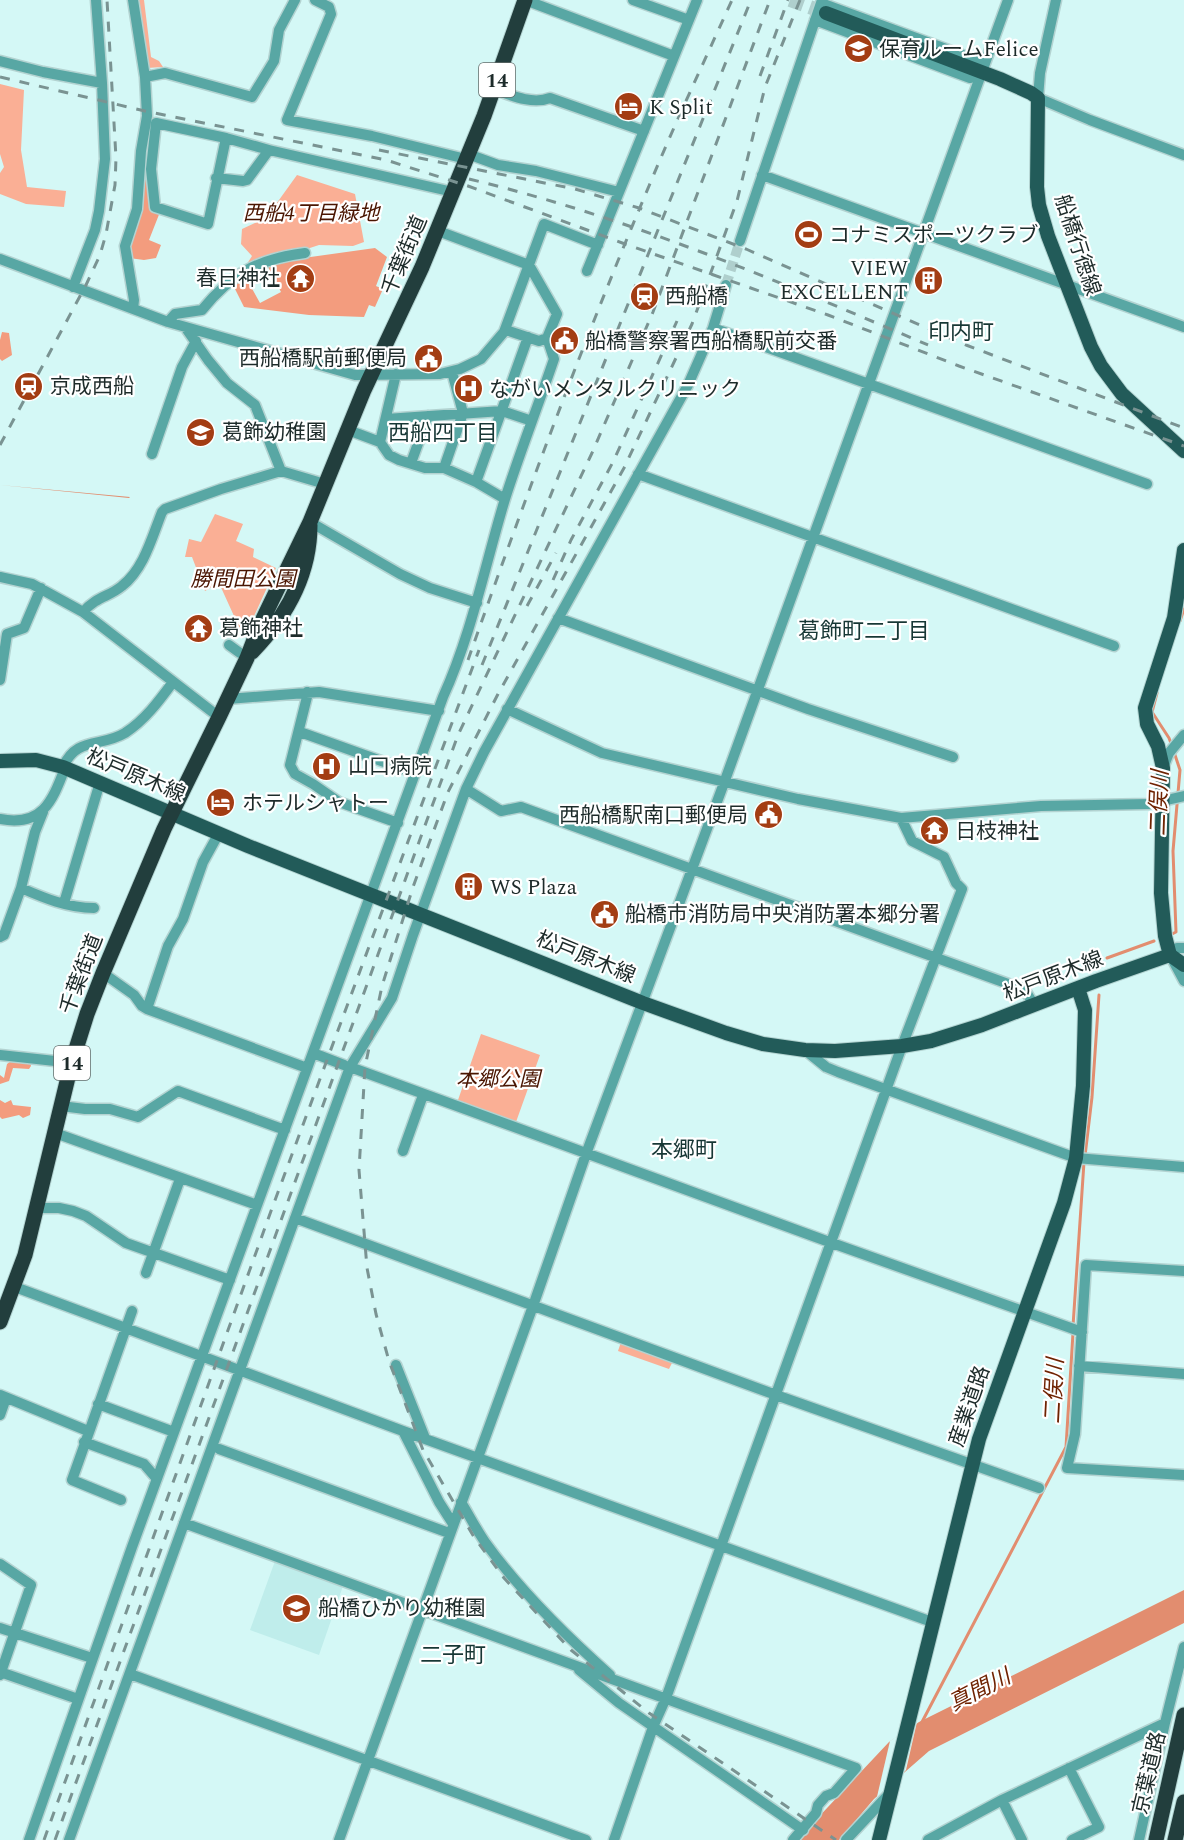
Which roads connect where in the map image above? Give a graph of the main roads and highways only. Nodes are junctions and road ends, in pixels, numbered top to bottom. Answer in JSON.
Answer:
{"nodes":[{"id":1,"x":525,"y":0,"type":"edge"},
{"id":2,"x":821,"y":9,"type":"tunnel mouth"},
{"id":3,"x":1184,"y":451,"type":"edge"},
{"id":4,"x":1184,"y":550,"type":"edge"},
{"id":5,"x":0,"y":761,"type":"edge"},
{"id":6,"x":1175,"y":798,"type":"edge"},
{"id":7,"x":171,"y":813,"type":"junction"},
{"id":8,"x":1170,"y":955,"type":"junction"},
{"id":9,"x":1184,"y":965,"type":"edge"},
{"id":10,"x":1078,"y":988,"type":"junction"},
{"id":11,"x":0,"y":1322,"type":"edge"},
{"id":12,"x":1184,"y":1715,"type":"edge"},
{"id":13,"x":1184,"y":1802,"type":"edge"},
{"id":14,"x":879,"y":1840,"type":"edge"},
{"id":15,"x":1156,"y":1840,"type":"edge"},
{"id":16,"x":1175,"y":1840,"type":"edge"}],
"edges":[{"from":1,"to":7,"type":"highway","name":"千葉街道","number":"14"},
{"from":2,"to":3,"type":"main road","name":"船橋行徳線"},
{"from":4,"to":6,"type":"main road"},
{"from":5,"to":7,"type":"main road","name":"松戸原木線"},
{"from":6,"to":8,"type":"main road"},
{"from":7,"to":10,"type":"main road","name":"松戸原木線"},
{"from":7,"to":11,"type":"highway","name":"千葉街道","number":"14"},
{"from":8,"to":9,"type":"main road"},
{"from":8,"to":10,"type":"main road","name":"松戸原木線"},
{"from":10,"to":14,"type":"main road","name":"産業道路"},
{"from":12,"to":15,"type":"highway","name":"京葉道路"},
{"from":13,"to":16,"type":"highway","name":"京葉道路"}]}
